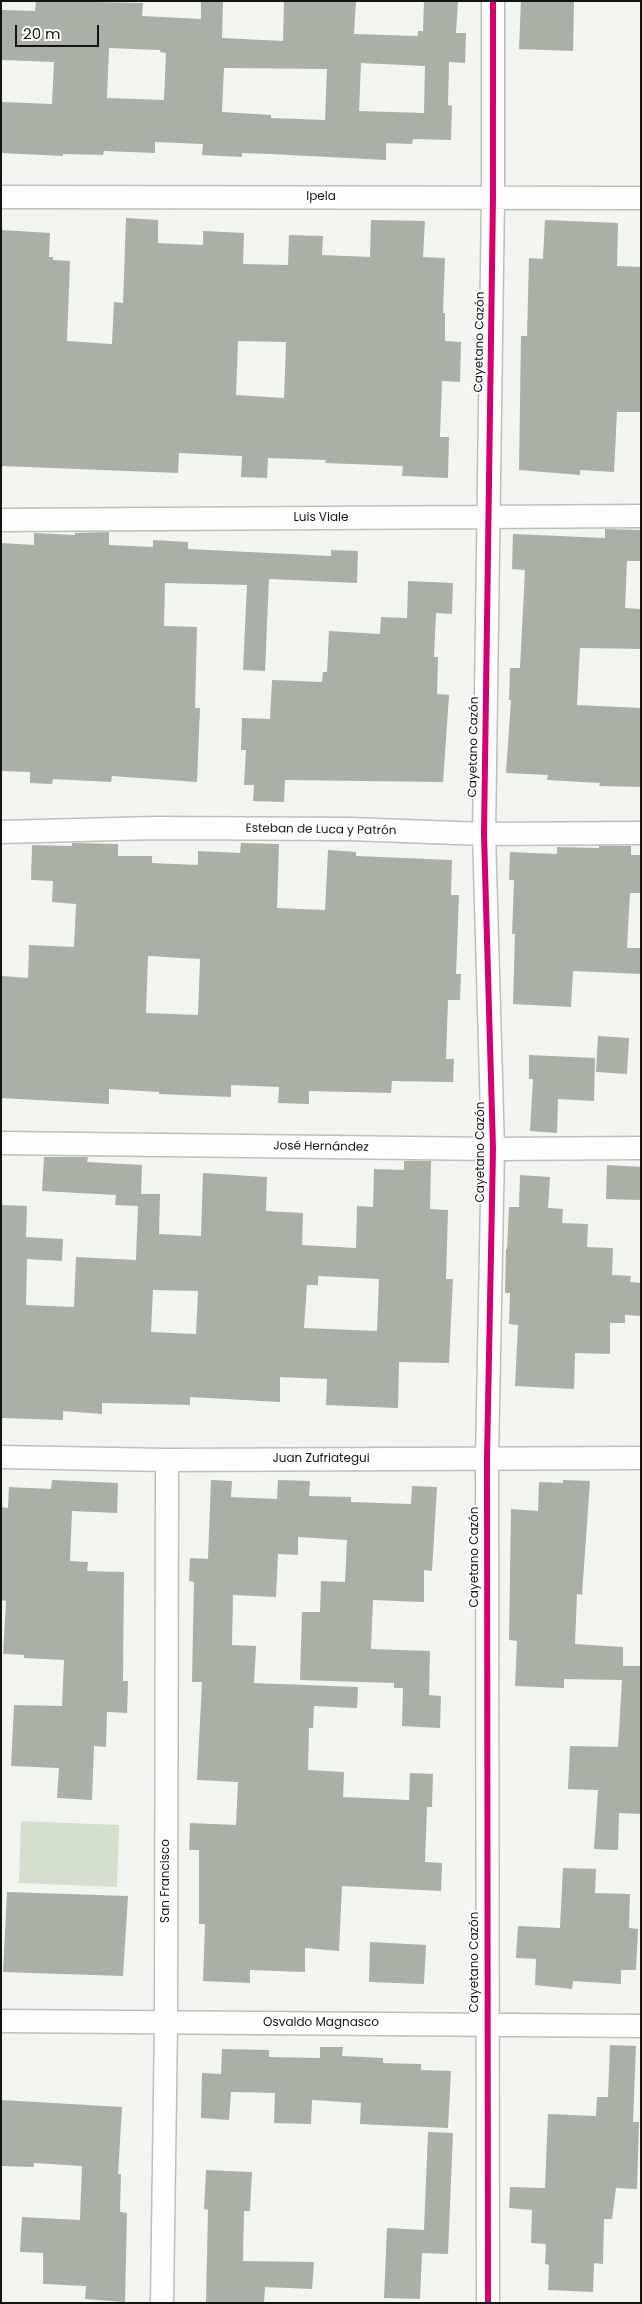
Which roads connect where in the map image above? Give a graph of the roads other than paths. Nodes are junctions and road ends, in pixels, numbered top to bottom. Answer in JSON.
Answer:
{"nodes":[{"id":1,"x":493,"y":1,"type":"edge"},
{"id":2,"x":1,"y":197,"type":"edge"},
{"id":3,"x":493,"y":197,"type":"junction"},
{"id":4,"x":641,"y":198,"type":"edge"},
{"id":5,"x":641,"y":516,"type":"edge"},
{"id":6,"x":489,"y":518,"type":"junction"},
{"id":7,"x":1,"y":520,"type":"edge"},
{"id":8,"x":1,"y":832,"type":"edge"},
{"id":9,"x":641,"y":833,"type":"edge"},
{"id":10,"x":484,"y":834,"type":"junction"},
{"id":11,"x":1,"y":1143,"type":"edge"},
{"id":12,"x":641,"y":1148,"type":"edge"},
{"id":13,"x":493,"y":1149,"type":"junction"},
{"id":14,"x":1,"y":1457,"type":"edge"},
{"id":15,"x":487,"y":1458,"type":"junction"},
{"id":16,"x":641,"y":1458,"type":"edge"},
{"id":17,"x":167,"y":1460,"type":"junction"},
{"id":18,"x":1,"y":2022,"type":"edge"},
{"id":19,"x":166,"y":2022,"type":"junction"},
{"id":20,"x":486,"y":2024,"type":"junction"},
{"id":21,"x":641,"y":2026,"type":"edge"},
{"id":22,"x":162,"y":2303,"type":"edge"},
{"id":23,"x":488,"y":2303,"type":"edge"}],
"edges":[{"from":1,"to":3,"type":"street","name":"Cayetano Cazón"},
{"from":2,"to":3,"type":"street","name":"Ipela"},
{"from":3,"to":4,"type":"street","name":"Ipela"},
{"from":3,"to":6,"type":"street","name":"Cayetano Cazón"},
{"from":5,"to":6,"type":"street","name":"Luis Viale"},
{"from":6,"to":7,"type":"street","name":"Luis Viale"},
{"from":6,"to":10,"type":"street","name":"Cayetano Cazón"},
{"from":8,"to":10,"type":"street","name":"Esteban de Luca y Patrón"},
{"from":9,"to":10,"type":"street","name":"Esteban de Luca y Patrón"},
{"from":10,"to":13,"type":"street","name":"Cayetano Cazón"},
{"from":11,"to":13,"type":"street","name":"José Hernández"},
{"from":12,"to":13,"type":"street","name":"José Hernández"},
{"from":13,"to":15,"type":"street","name":"Cayetano Cazón"},
{"from":14,"to":17,"type":"street","name":"Juan Zufriategui"},
{"from":15,"to":16,"type":"street","name":"Juan Zufriategui"},
{"from":15,"to":17,"type":"street","name":"Juan Zufriategui"},
{"from":15,"to":20,"type":"street","name":"Cayetano Cazón"},
{"from":17,"to":19,"type":"street","name":"San Francisco"},
{"from":18,"to":19,"type":"street","name":"Osvaldo Magnasco"},
{"from":19,"to":20,"type":"street","name":"Osvaldo Magnasco"},
{"from":19,"to":22,"type":"street","name":"San Francisco"},
{"from":20,"to":21,"type":"street","name":"Osvaldo Magnasco"},
{"from":20,"to":23,"type":"street","name":"Cayetano Cazón"}]}
